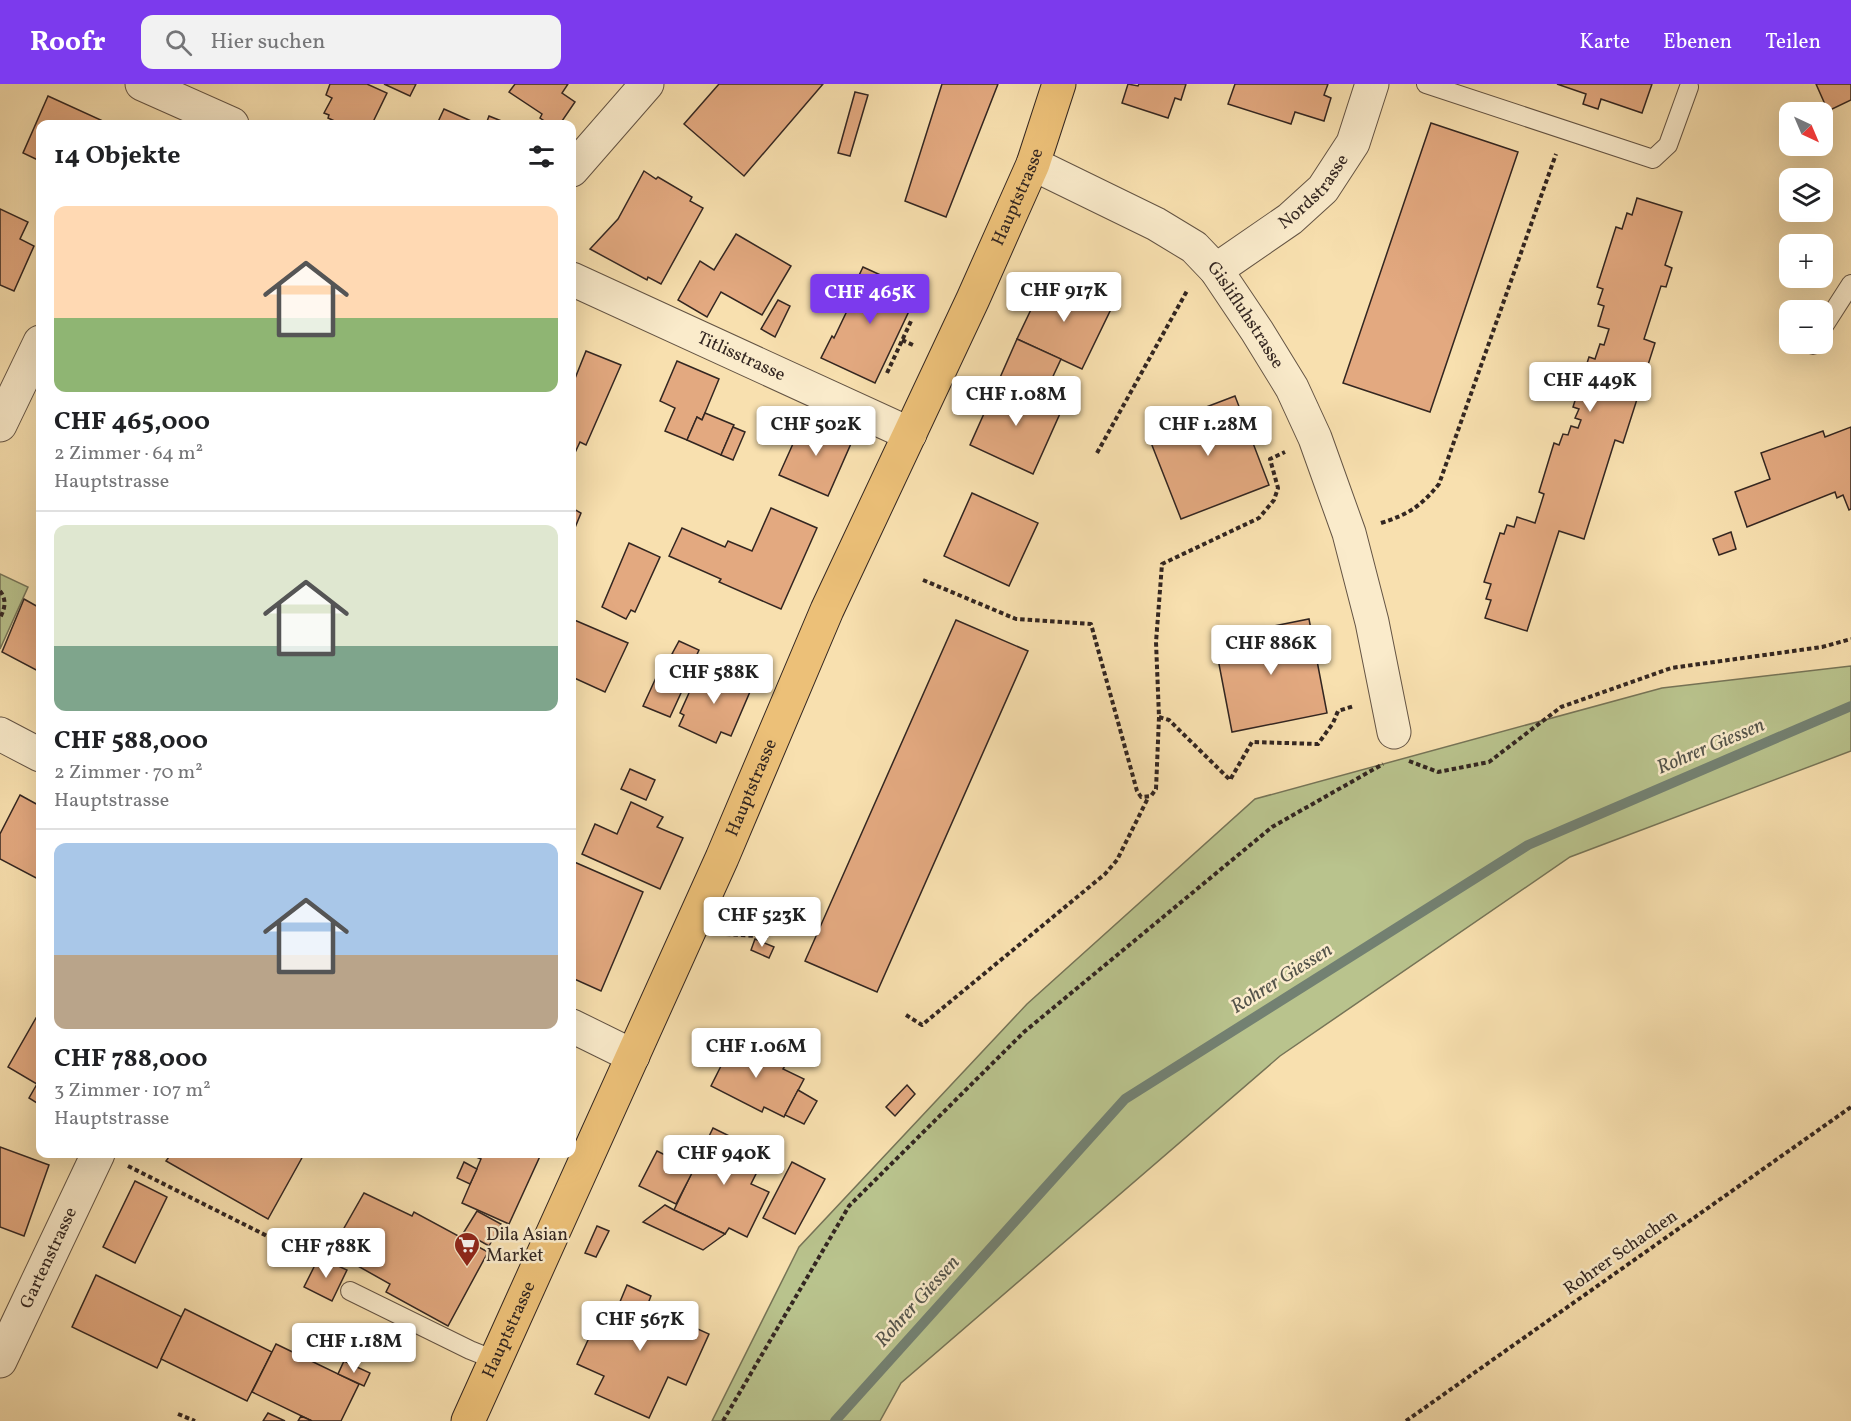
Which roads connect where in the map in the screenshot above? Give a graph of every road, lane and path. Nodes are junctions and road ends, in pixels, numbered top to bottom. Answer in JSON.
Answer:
{"nodes":[{"id":1,"x":142,"y":84,"type":"edge"},
{"id":2,"x":647,"y":84,"type":"edge"},
{"id":3,"x":1059,"y":84,"type":"edge"},
{"id":4,"x":1372,"y":84,"type":"edge"},
{"id":5,"x":1426,"y":84,"type":"edge"},
{"id":6,"x":1689,"y":87,"type":"dead end"},
{"id":7,"x":188,"y":104,"type":"edge"},
{"id":8,"x":223,"y":120,"type":"edge"},
{"id":9,"x":1564,"y":130,"type":"junction"},
{"id":10,"x":1033,"y":164,"type":"junction"},
{"id":11,"x":576,"y":165,"type":"edge"},
{"id":12,"x":1216,"y":270,"type":"junction"},
{"id":13,"x":576,"y":281,"type":"edge"},
{"id":14,"x":1851,"y":284,"type":"edge"},
{"id":15,"x":1833,"y":312,"type":"edge"},
{"id":16,"x":912,"y":319,"type":"dead end"},
{"id":17,"x":36,"y":350,"type":"edge"},
{"id":18,"x":887,"y":373,"type":"dead end"},
{"id":19,"x":0,"y":425,"type":"edge"},
{"id":20,"x":910,"y":434,"type":"junction"},
{"id":21,"x":1097,"y":453,"type":"dead end"},
{"id":22,"x":1274,"y":476,"type":"dead end"},
{"id":23,"x":1349,"y":533,"type":"junction"},
{"id":24,"x":923,"y":580,"type":"dead end"},
{"id":25,"x":0,"y":591,"type":"edge"},
{"id":26,"x":0,"y":618,"type":"edge"},
{"id":27,"x":1851,"y":639,"type":"edge"},
{"id":28,"x":1387,"y":697,"type":"junction"},
{"id":29,"x":1159,"y":717,"type":"junction"},
{"id":30,"x":0,"y":734,"type":"edge"},
{"id":31,"x":1400,"y":746,"type":"joint"},
{"id":32,"x":36,"y":753,"type":"edge"},
{"id":33,"x":1386,"y":762,"type":"dead end"},
{"id":34,"x":1148,"y":797,"type":"junction"},
{"id":35,"x":732,"y":935,"type":"dead end"},
{"id":36,"x":769,"y":937,"type":"dead end"},
{"id":37,"x":906,"y":1015,"type":"dead end"},
{"id":38,"x":576,"y":1028,"type":"edge"},
{"id":39,"x":633,"y":1056,"type":"junction"},
{"id":40,"x":1851,"y":1107,"type":"edge"},
{"id":41,"x":111,"y":1159,"type":"edge"},
{"id":42,"x":350,"y":1292,"type":"joint"},
{"id":43,"x":495,"y":1360,"type":"junction"},
{"id":44,"x":0,"y":1361,"type":"edge"},
{"id":45,"x":178,"y":1414,"type":"dead end"},
{"id":46,"x":195,"y":1421,"type":"edge"},
{"id":47,"x":468,"y":1421,"type":"edge"},
{"id":48,"x":723,"y":1421,"type":"edge"},
{"id":49,"x":1406,"y":1421,"type":"edge"}],
"edges":[{"from":1,"to":7,"type":"street"},
{"from":2,"to":11,"type":"street"},
{"from":3,"to":10,"type":"main road","name":"Hauptstrasse"},
{"from":4,"to":12,"type":"street","name":"Nordstrasse"},
{"from":5,"to":9,"type":"lane"},
{"from":6,"to":9,"type":"lane"},
{"from":7,"to":8,"type":"street"},
{"from":9,"to":23,"type":"path"},
{"from":10,"to":12,"type":"street","name":"Gislifluhstrasse"},
{"from":10,"to":20,"type":"main road","name":"Hauptstrasse"},
{"from":12,"to":21,"type":"path"},
{"from":12,"to":23,"type":"street","name":"Gislifluhstrasse"},
{"from":13,"to":20,"type":"street","name":"Titlisstrasse"},
{"from":14,"to":15,"type":"lane"},
{"from":16,"to":18,"type":"path"},
{"from":17,"to":19,"type":"street"},
{"from":20,"to":39,"type":"main road","name":"Hauptstrasse"},
{"from":22,"to":29,"type":"path"},
{"from":23,"to":28,"type":"street","name":"Gislifluhstrasse"},
{"from":24,"to":34,"type":"path"},
{"from":25,"to":26,"type":"path"},
{"from":27,"to":31,"type":"path"},
{"from":28,"to":29,"type":"path"},
{"from":28,"to":31,"type":"street","name":"Gislifluhstrasse"},
{"from":29,"to":34,"type":"path"},
{"from":30,"to":32,"type":"street"},
{"from":33,"to":48,"type":"path"},
{"from":34,"to":37,"type":"path"},
{"from":35,"to":36,"type":"path"},
{"from":38,"to":39,"type":"street"},
{"from":39,"to":43,"type":"main road","name":"Hauptstrasse"},
{"from":40,"to":49,"type":"path","name":"Rohrer Schachen"},
{"from":41,"to":42,"type":"path"},
{"from":41,"to":44,"type":"street","name":"Gartenstrasse"},
{"from":42,"to":43,"type":"lane"},
{"from":43,"to":47,"type":"main road","name":"Hauptstrasse"},
{"from":45,"to":46,"type":"path"}]}
